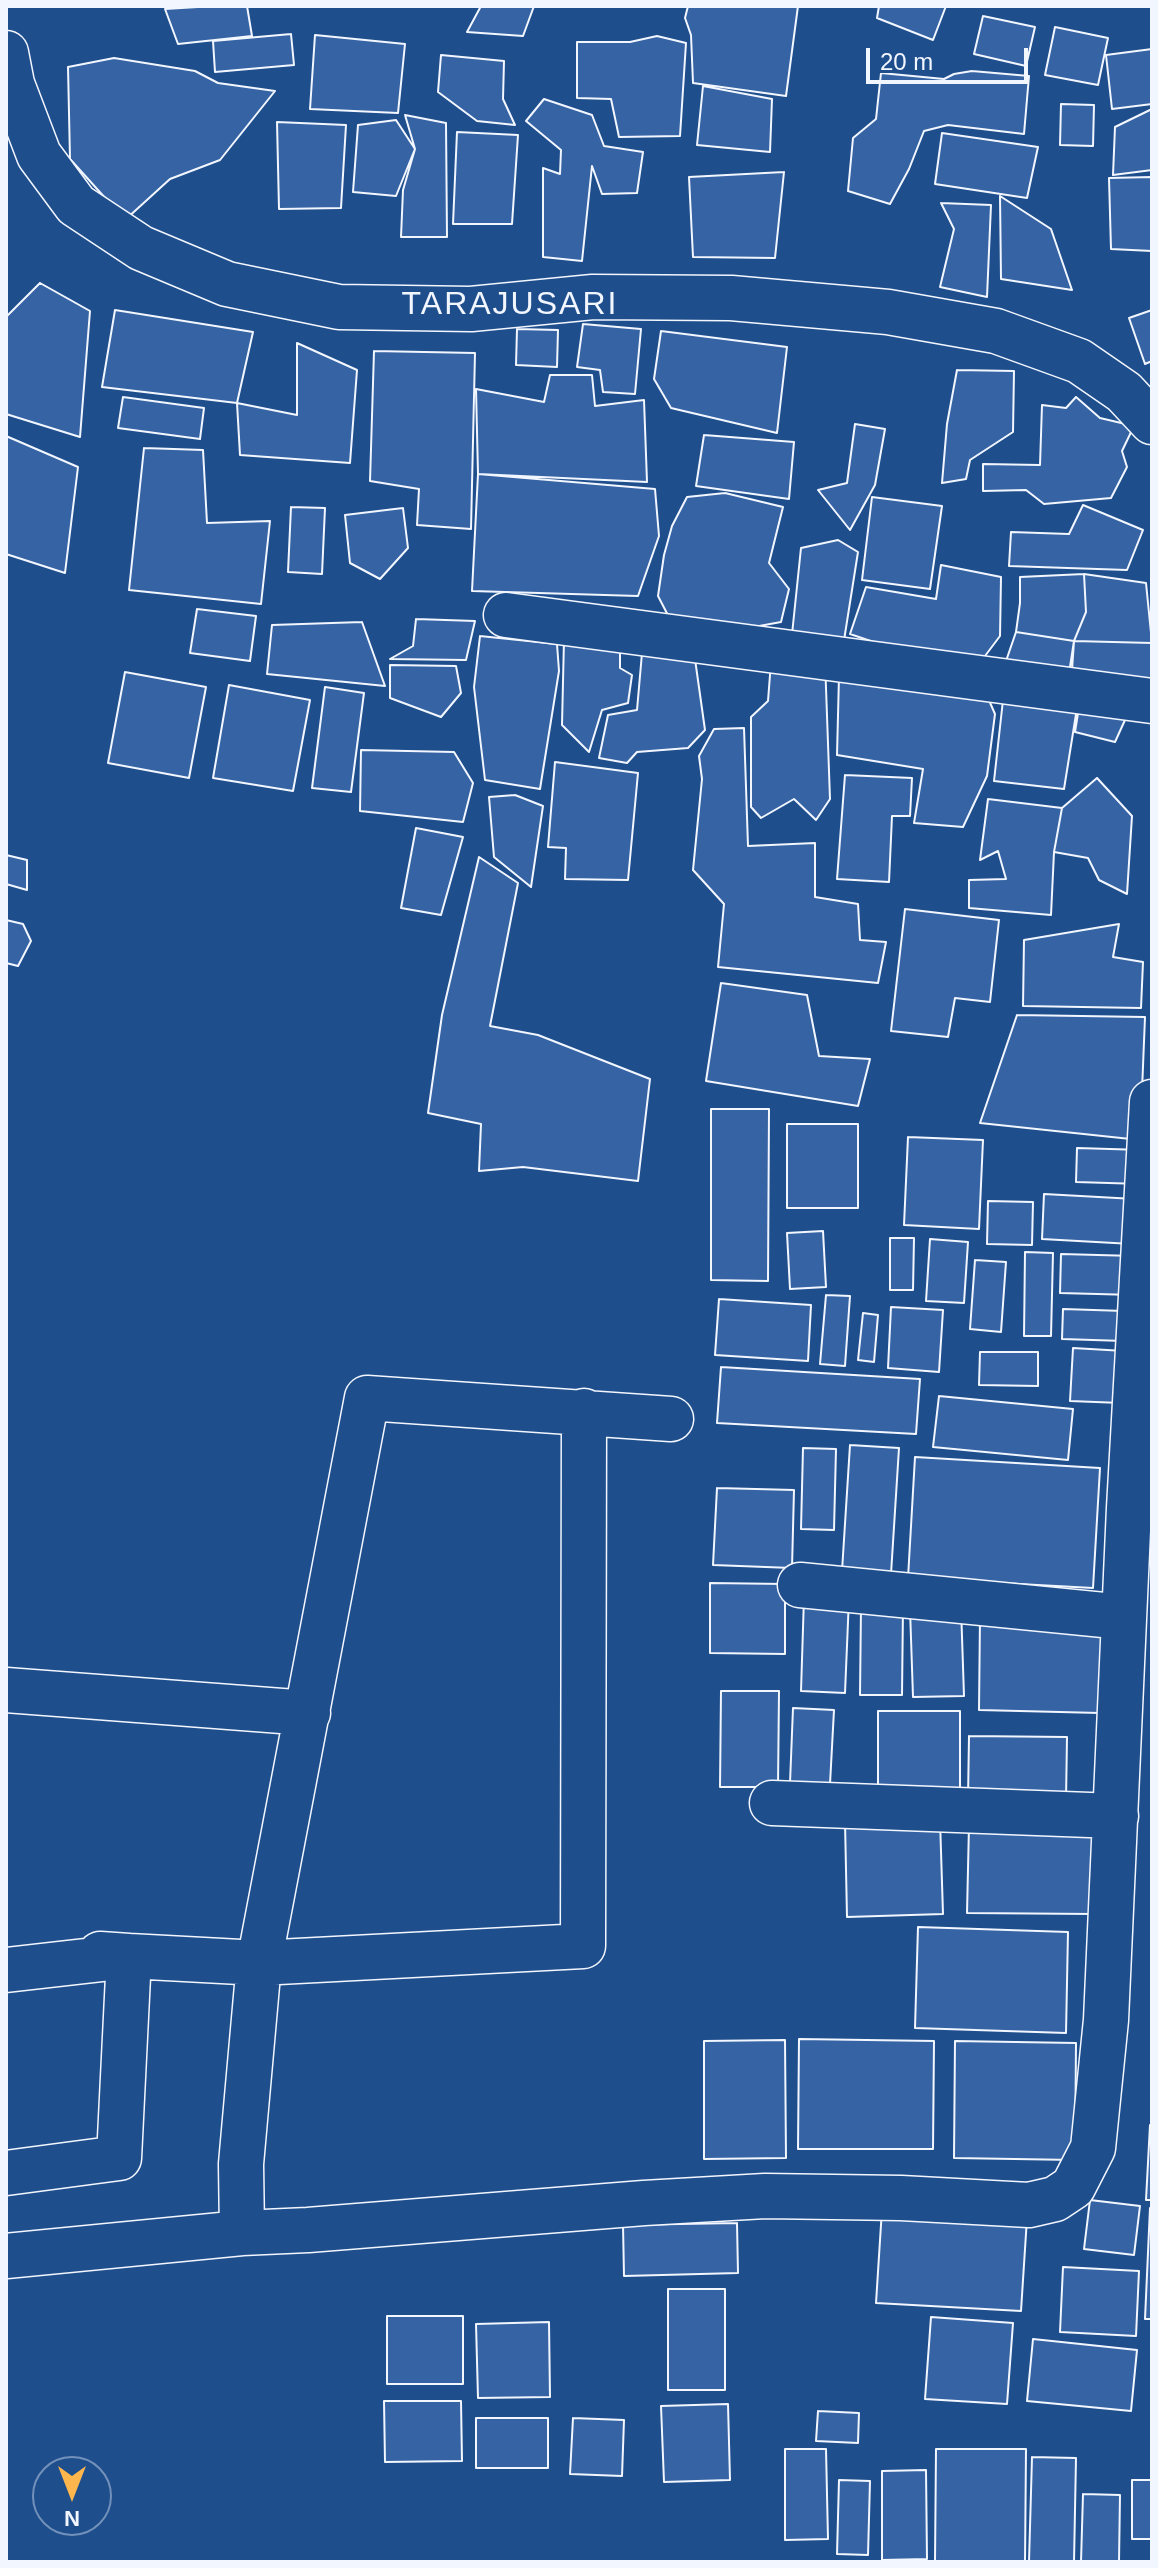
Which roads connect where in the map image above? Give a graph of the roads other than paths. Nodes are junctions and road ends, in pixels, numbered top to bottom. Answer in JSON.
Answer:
{"nodes":[{"id":1,"x":6,"y":53,"type":"edge"},
{"id":2,"x":1152,"y":421,"type":"edge"},
{"id":3,"x":506,"y":615,"type":"dead end"},
{"id":4,"x":1152,"y":701,"type":"edge"},
{"id":5,"x":1152,"y":1102,"type":"edge"},
{"id":6,"x":584,"y":1411,"type":"junction"},
{"id":7,"x":671,"y":1419,"type":"dead end"},
{"id":8,"x":1140,"y":1511,"type":"edge"},
{"id":9,"x":800,"y":1585,"type":"dead end"},
{"id":10,"x":1124,"y":1617,"type":"junction"},
{"id":11,"x":6,"y":1690,"type":"edge"},
{"id":12,"x":308,"y":1713,"type":"junction"},
{"id":13,"x":772,"y":1803,"type":"dead end"},
{"id":14,"x":1116,"y":1816,"type":"junction"},
{"id":15,"x":6,"y":1946,"type":"edge"},
{"id":16,"x":129,"y":1956,"type":"junction"},
{"id":17,"x":259,"y":1963,"type":"junction"},
{"id":18,"x":6,"y":1970,"type":"edge"},
{"id":19,"x":6,"y":2173,"type":"edge"},
{"id":20,"x":242,"y":2233,"type":"junction"},
{"id":21,"x":6,"y":2256,"type":"edge"}],
"edges":[{"from":1,"to":2,"type":"street"},
{"from":3,"to":4,"type":"street"},
{"from":5,"to":8,"type":"street"},
{"from":6,"to":7,"type":"street"},
{"from":6,"to":12,"type":"street"},
{"from":6,"to":17,"type":"street"},
{"from":8,"to":10,"type":"street"},
{"from":9,"to":10,"type":"street"},
{"from":10,"to":14,"type":"street"},
{"from":11,"to":12,"type":"street"},
{"from":12,"to":17,"type":"street"},
{"from":13,"to":14,"type":"street"},
{"from":14,"to":20,"type":"street"},
{"from":15,"to":16,"type":"street"},
{"from":16,"to":17,"type":"street"},
{"from":16,"to":18,"type":"street"},
{"from":16,"to":19,"type":"street"},
{"from":17,"to":20,"type":"street"},
{"from":20,"to":21,"type":"street"}]}
